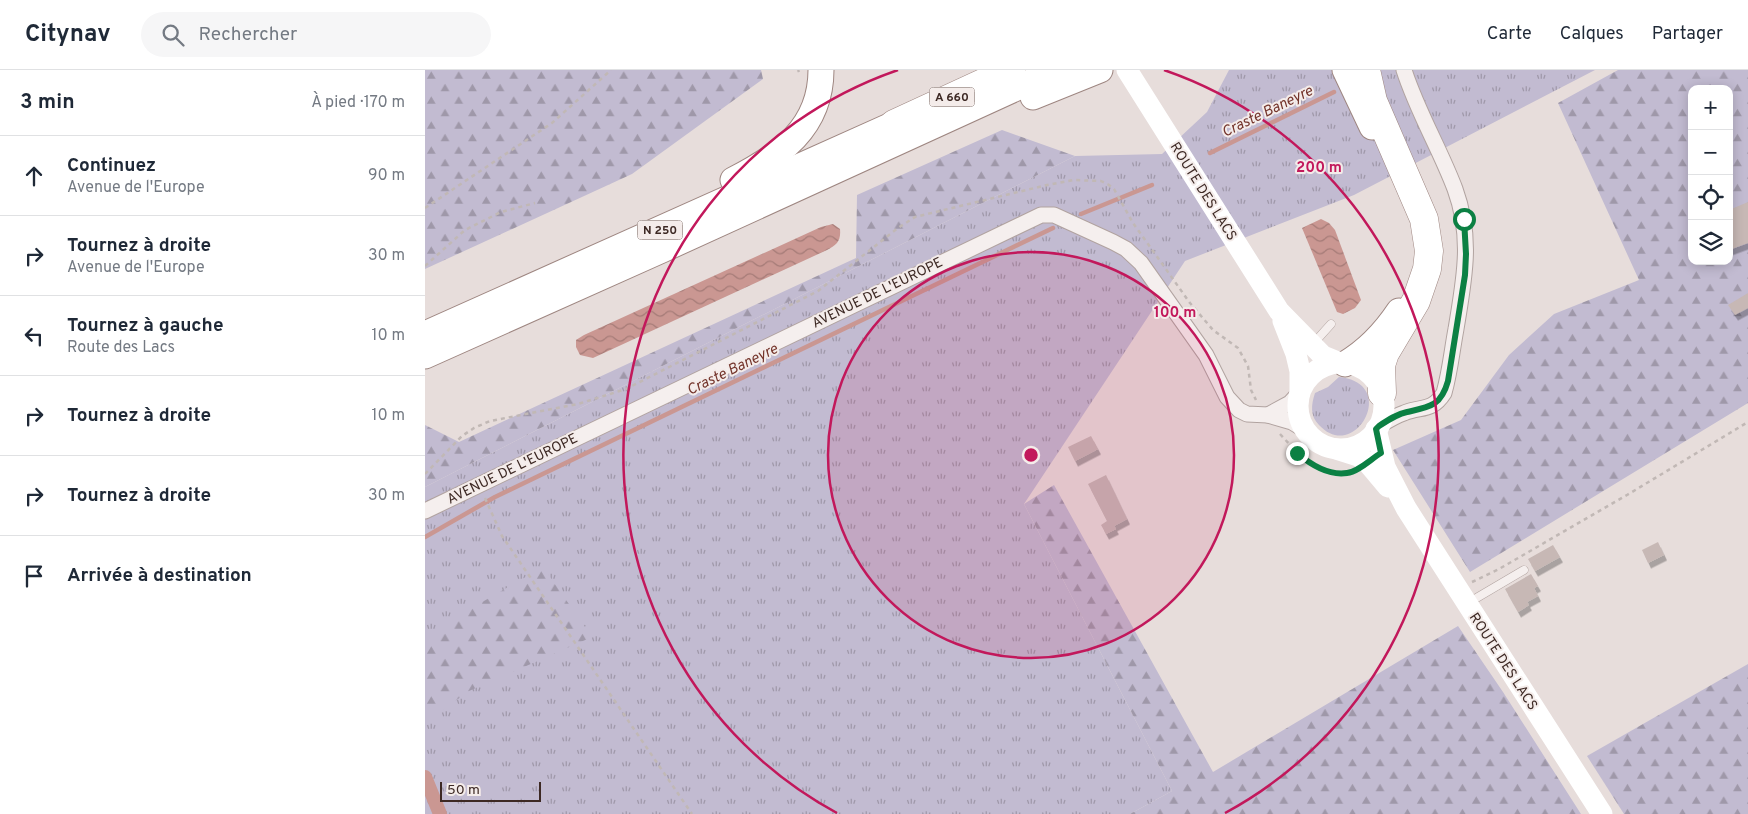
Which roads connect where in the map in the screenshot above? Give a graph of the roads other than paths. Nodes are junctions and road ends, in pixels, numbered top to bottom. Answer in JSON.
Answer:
{"nodes":[{"id":1,"x":1011,"y":70,"type":"edge"},
{"id":2,"x":1055,"y":70,"type":"edge"},
{"id":3,"x":1100,"y":70,"type":"edge"},
{"id":4,"x":1345,"y":70,"type":"edge"},
{"id":5,"x":1366,"y":70,"type":"edge"},
{"id":6,"x":1404,"y":70,"type":"edge"},
{"id":7,"x":806,"y":71,"type":"edge"},
{"id":8,"x":1131,"y":76,"type":"edge"},
{"id":9,"x":893,"y":135,"type":"junction"},
{"id":10,"x":1279,"y":311,"type":"junction"},
{"id":11,"x":459,"y":319,"type":"junction"},
{"id":12,"x":1331,"y":324,"type":"dead end"},
{"id":13,"x":425,"y":334,"type":"edge"},
{"id":14,"x":1312,"y":345,"type":"junction"},
{"id":15,"x":425,"y":356,"type":"edge"},
{"id":16,"x":1343,"y":363,"type":"junction"},
{"id":17,"x":1300,"y":392,"type":"junction"},
{"id":18,"x":1382,"y":394,"type":"junction"},
{"id":19,"x":1406,"y":412,"type":"junction"},
{"id":20,"x":1264,"y":415,"type":"junction"},
{"id":21,"x":1378,"y":427,"type":"junction"},
{"id":22,"x":1305,"y":430,"type":"junction"},
{"id":23,"x":1336,"y":449,"type":"junction"},
{"id":24,"x":1406,"y":508,"type":"junction"},
{"id":25,"x":425,"y":511,"type":"edge"},
{"id":26,"x":1525,"y":570,"type":"dead end"},
{"id":27,"x":1462,"y":596,"type":"junction"},
{"id":28,"x":1601,"y":814,"type":"edge"}],
"edges":[{"from":1,"to":9,"type":"highway","number":"A 660"},
{"from":2,"to":9,"type":"highway","number":"N 250"},
{"from":3,"to":9,"type":"highway"},
{"from":4,"to":16,"type":"highway"},
{"from":5,"to":18,"type":"highway"},
{"from":6,"to":19,"type":"street"},
{"from":7,"to":11,"type":"highway"},
{"from":8,"to":10,"type":"main road","name":"ROUTE DES LACS"},
{"from":9,"to":11,"type":"highway","number":"N 250"},
{"from":9,"to":15,"type":"highway","number":"N 250"},
{"from":10,"to":14,"type":"main road","name":"ROUTE DES LACS"},
{"from":10,"to":17,"type":"main road","name":"ROUTE DES LACS"},
{"from":11,"to":13,"type":"highway","number":"N 250"},
{"from":12,"to":14,"type":"lane"},
{"from":14,"to":16,"type":"main road","name":"ROUTE DES LACS"},
{"from":16,"to":17,"type":"main road"},
{"from":16,"to":18,"type":"main road"},
{"from":17,"to":20,"type":"street"},
{"from":17,"to":22,"type":"main road"},
{"from":18,"to":19,"type":"street"},
{"from":18,"to":21,"type":"main road"},
{"from":19,"to":21,"type":"street"},
{"from":20,"to":22,"type":"street","name":"AVENUE DE L'EUROPE"},
{"from":20,"to":25,"type":"street","name":"AVENUE DE L'EUROPE"},
{"from":21,"to":23,"type":"main road"},
{"from":21,"to":24,"type":"main road","name":"ROUTE DES LACS"},
{"from":22,"to":23,"type":"main road"},
{"from":23,"to":24,"type":"main road","name":"ROUTE DES LACS"},
{"from":24,"to":27,"type":"main road","name":"ROUTE DES LACS"},
{"from":26,"to":27,"type":"lane"},
{"from":27,"to":28,"type":"main road","name":"ROUTE DES LACS"}]}
